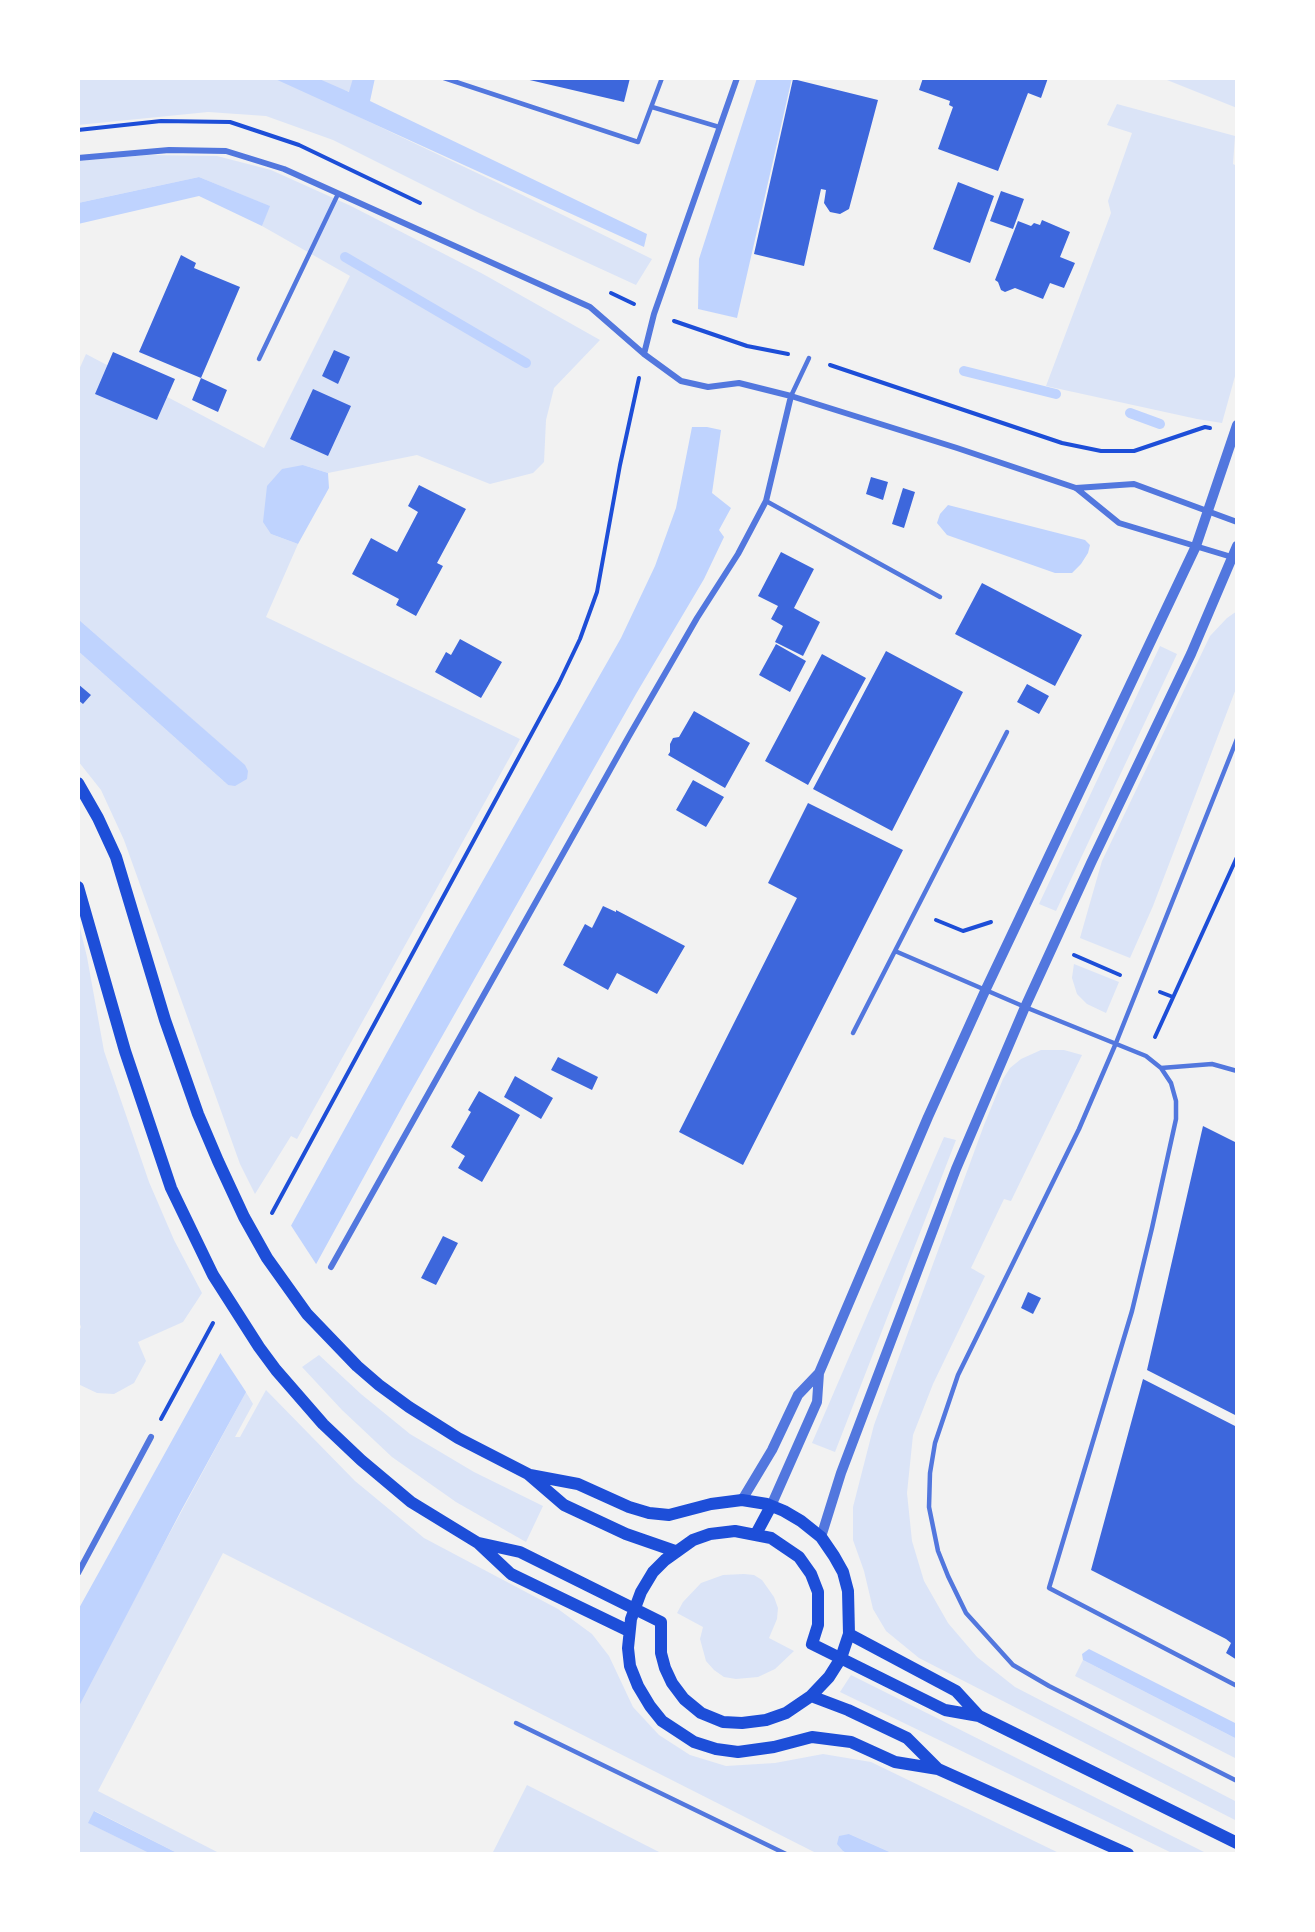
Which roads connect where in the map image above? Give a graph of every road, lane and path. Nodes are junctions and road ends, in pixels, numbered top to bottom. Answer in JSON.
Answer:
{"nodes":[{"id":1,"x":444,"y":78,"type":"edge"},
{"id":2,"x":662,"y":78,"type":"edge"},
{"id":3,"x":737,"y":78,"type":"edge"},
{"id":4,"x":652,"y":107,"type":"junction"},
{"id":5,"x":719,"y":127,"type":"junction"},
{"id":6,"x":78,"y":158,"type":"edge"},
{"id":7,"x":338,"y":194,"type":"junction"},
{"id":8,"x":654,"y":314,"type":"junction"},
{"id":9,"x":644,"y":354,"type":"junction"},
{"id":10,"x":809,"y":358,"type":"junction"},
{"id":11,"x":260,"y":359,"type":"dead end"},
{"id":12,"x":791,"y":396,"type":"junction"},
{"id":13,"x":1235,"y":430,"type":"edge"},
{"id":14,"x":1076,"y":488,"type":"junction"},
{"id":15,"x":766,"y":501,"type":"junction"},
{"id":16,"x":1207,"y":512,"type":"junction"},
{"id":17,"x":1237,"y":522,"type":"edge"},
{"id":18,"x":1196,"y":546,"type":"junction"},
{"id":19,"x":1237,"y":546,"type":"edge"},
{"id":20,"x":1235,"y":558,"type":"edge"},
{"id":21,"x":940,"y":597,"type":"dead end"},
{"id":22,"x":1007,"y":732,"type":"dead end"},
{"id":23,"x":1237,"y":740,"type":"edge"},
{"id":24,"x":78,"y":783,"type":"edge"},
{"id":25,"x":1237,"y":857,"type":"edge"},
{"id":26,"x":78,"y":887,"type":"edge"},
{"id":27,"x":895,"y":951,"type":"junction"},
{"id":28,"x":985,"y":991,"type":"junction"},
{"id":29,"x":1025,"y":1007,"type":"junction"},
{"id":30,"x":853,"y":1033,"type":"dead end"},
{"id":31,"x":1116,"y":1043,"type":"junction"},
{"id":32,"x":1146,"y":1056,"type":"junction"},
{"id":33,"x":1161,"y":1068,"type":"junction"},
{"id":34,"x":1237,"y":1071,"type":"edge"},
{"id":35,"x":334,"y":1098,"type":"dead end"},
{"id":36,"x":332,"y":1267,"type":"dead end"},
{"id":37,"x":819,"y":1373,"type":"junction"},
{"id":38,"x":151,"y":1437,"type":"dead end"},
{"id":39,"x":528,"y":1474,"type":"junction"},
{"id":40,"x":742,"y":1500,"type":"junction"},
{"id":41,"x":771,"y":1506,"type":"junction"},
{"id":42,"x":756,"y":1533,"type":"junction"},
{"id":43,"x":821,"y":1537,"type":"junction"},
{"id":44,"x":478,"y":1543,"type":"junction"},
{"id":45,"x":675,"y":1551,"type":"junction"},
{"id":46,"x":78,"y":1573,"type":"edge"},
{"id":47,"x":634,"y":1608,"type":"junction"},
{"id":48,"x":629,"y":1631,"type":"junction"},
{"id":49,"x":849,"y":1634,"type":"junction"},
{"id":50,"x":841,"y":1658,"type":"junction"},
{"id":51,"x":1237,"y":1686,"type":"edge"},
{"id":52,"x":811,"y":1696,"type":"junction"},
{"id":53,"x":979,"y":1716,"type":"junction"},
{"id":54,"x":516,"y":1723,"type":"dead end"},
{"id":55,"x":938,"y":1769,"type":"junction"},
{"id":56,"x":1237,"y":1781,"type":"edge"},
{"id":57,"x":1237,"y":1843,"type":"edge"},
{"id":58,"x":786,"y":1854,"type":"edge"},
{"id":59,"x":1128,"y":1854,"type":"edge"}],
"edges":[{"from":1,"to":4,"type":"lane"},
{"from":2,"to":4,"type":"lane"},
{"from":3,"to":5,"type":"street"},
{"from":4,"to":5,"type":"lane"},
{"from":5,"to":8,"type":"street"},
{"from":6,"to":7,"type":"street"},
{"from":7,"to":9,"type":"street"},
{"from":7,"to":11,"type":"lane"},
{"from":8,"to":9,"type":"street"},
{"from":8,"to":10,"type":"path"},
{"from":9,"to":12,"type":"street"},
{"from":9,"to":35,"type":"path"},
{"from":10,"to":12,"type":"lane"},
{"from":10,"to":13,"type":"path"},
{"from":12,"to":14,"type":"street"},
{"from":12,"to":15,"type":"street"},
{"from":13,"to":16,"type":"street"},
{"from":14,"to":16,"type":"street"},
{"from":14,"to":18,"type":"street"},
{"from":15,"to":21,"type":"lane"},
{"from":15,"to":36,"type":"street"},
{"from":16,"to":17,"type":"street"},
{"from":16,"to":18,"type":"street"},
{"from":18,"to":20,"type":"street"},
{"from":18,"to":28,"type":"street"},
{"from":19,"to":20,"type":"street"},
{"from":20,"to":29,"type":"street"},
{"from":22,"to":27,"type":"lane"},
{"from":23,"to":31,"type":"lane"},
{"from":24,"to":39,"type":"main road"},
{"from":25,"to":32,"type":"path"},
{"from":26,"to":44,"type":"main road"},
{"from":27,"to":28,"type":"lane"},
{"from":27,"to":30,"type":"lane"},
{"from":28,"to":29,"type":"lane"},
{"from":28,"to":37,"type":"street"},
{"from":29,"to":31,"type":"lane"},
{"from":29,"to":43,"type":"street"},
{"from":31,"to":32,"type":"lane"},
{"from":31,"to":56,"type":"lane"},
{"from":32,"to":33,"type":"lane"},
{"from":33,"to":34,"type":"lane"},
{"from":33,"to":51,"type":"lane"},
{"from":37,"to":40,"type":"street"},
{"from":37,"to":41,"type":"street"},
{"from":38,"to":46,"type":"street"},
{"from":39,"to":40,"type":"main road"},
{"from":39,"to":45,"type":"main road"},
{"from":40,"to":41,"type":"main road"},
{"from":41,"to":42,"type":"main road"},
{"from":41,"to":43,"type":"main road"},
{"from":42,"to":45,"type":"main road"},
{"from":42,"to":50,"type":"main road"},
{"from":43,"to":49,"type":"main road"},
{"from":44,"to":47,"type":"main road"},
{"from":44,"to":48,"type":"main road"},
{"from":45,"to":47,"type":"main road"},
{"from":47,"to":48,"type":"main road"},
{"from":47,"to":52,"type":"main road"},
{"from":48,"to":55,"type":"main road"},
{"from":49,"to":50,"type":"main road"},
{"from":49,"to":53,"type":"main road"},
{"from":50,"to":52,"type":"main road"},
{"from":50,"to":53,"type":"main road"},
{"from":52,"to":55,"type":"main road"},
{"from":53,"to":57,"type":"main road"},
{"from":54,"to":58,"type":"lane"},
{"from":55,"to":59,"type":"main road"}]}
